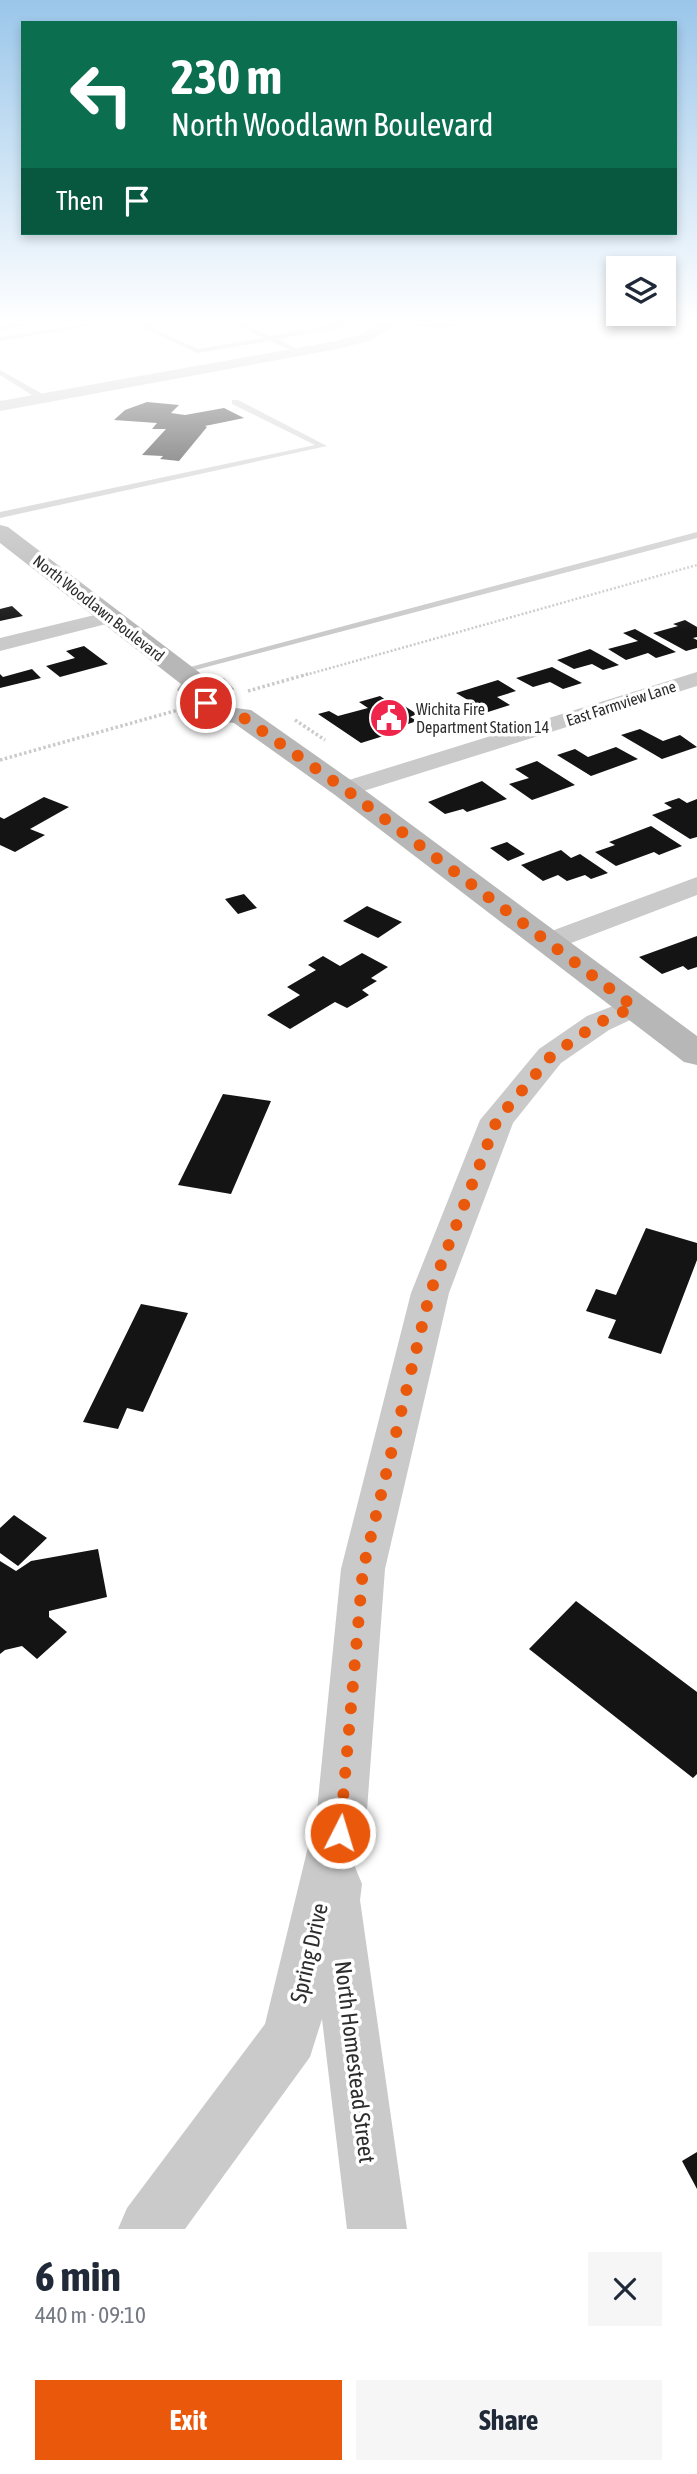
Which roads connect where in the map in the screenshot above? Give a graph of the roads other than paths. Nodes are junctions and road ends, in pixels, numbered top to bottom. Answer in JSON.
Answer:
{"nodes":[{"id":1,"x":277,"y":423,"type":"edge"},
{"id":2,"x":0,"y":515,"type":"edge"},
{"id":3,"x":0,"y":532,"type":"edge"},
{"id":4,"x":697,"y":534,"type":"edge"},
{"id":5,"x":111,"y":617,"type":"junction"},
{"id":6,"x":0,"y":645,"type":"edge"},
{"id":7,"x":189,"y":677,"type":"junction"},
{"id":8,"x":697,"y":679,"type":"edge"},
{"id":9,"x":345,"y":789,"type":"junction"},
{"id":10,"x":697,"y":885,"type":"edge"},
{"id":11,"x":548,"y":942,"type":"junction"},
{"id":12,"x":634,"y":1007,"type":"junction"},
{"id":13,"x":697,"y":1054,"type":"edge"},
{"id":14,"x":342,"y":1810,"type":"junction"},
{"id":15,"x":148,"y":2229,"type":"edge"},
{"id":16,"x":377,"y":2229,"type":"edge"}],
"edges":[{"from":1,"to":2,"type":"lane"},
{"from":3,"to":5,"type":"main road","name":"North Woodlawn Boulevard"},
{"from":4,"to":7,"type":"lane"},
{"from":5,"to":6,"type":"street"},
{"from":5,"to":7,"type":"main road","name":"North Woodlawn Boulevard"},
{"from":7,"to":9,"type":"main road","name":"North Woodlawn Boulevard"},
{"from":8,"to":9,"type":"street","name":"East Farmview Lane"},
{"from":9,"to":11,"type":"main road","name":"North Woodlawn Boulevard"},
{"from":10,"to":11,"type":"street"},
{"from":11,"to":12,"type":"main road","name":"North Woodlawn Boulevard"},
{"from":12,"to":13,"type":"main road","name":"North Woodlawn Boulevard"},
{"from":12,"to":14,"type":"street","name":"Spring Drive"},
{"from":14,"to":15,"type":"street","name":"Spring Drive"},
{"from":14,"to":16,"type":"street","name":"North Homestead Street"}]}
